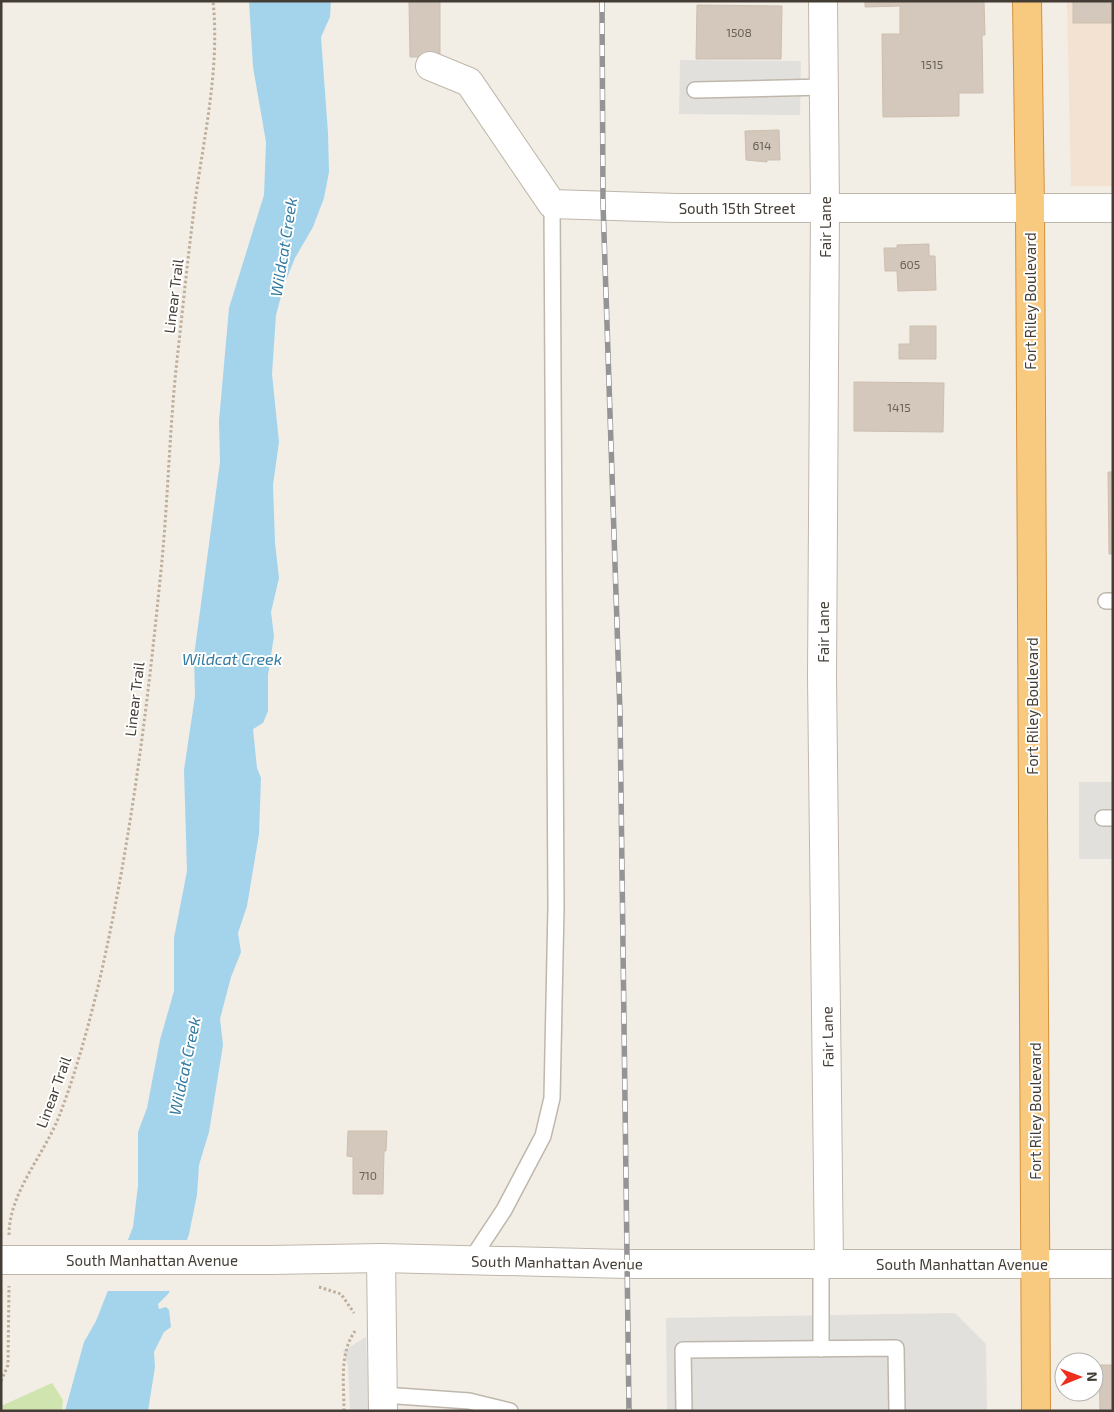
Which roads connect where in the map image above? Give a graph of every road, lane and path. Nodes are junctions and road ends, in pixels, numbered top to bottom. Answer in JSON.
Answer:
{"nodes":[{"id":1,"x":214,"y":1,"type":"edge"},
{"id":2,"x":823,"y":1,"type":"edge"},
{"id":3,"x":1026,"y":1,"type":"edge"},
{"id":4,"x":430,"y":66,"type":"dead end"},
{"id":5,"x":824,"y":87,"type":"junction"},
{"id":6,"x":695,"y":90,"type":"dead end"},
{"id":7,"x":552,"y":204,"type":"junction"},
{"id":8,"x":1030,"y":207,"type":"junction"},
{"id":9,"x":825,"y":208,"type":"junction"},
{"id":10,"x":1113,"y":208,"type":"edge"},
{"id":11,"x":381,"y":1258,"type":"junction"},
{"id":12,"x":6,"y":1259,"type":"edge"},
{"id":13,"x":471,"y":1260,"type":"junction"},
{"id":14,"x":825,"y":1263,"type":"junction"},
{"id":15,"x":1036,"y":1264,"type":"junction"},
{"id":16,"x":1113,"y":1264,"type":"edge"},
{"id":17,"x":318,"y":1286,"type":"dead end"},
{"id":18,"x":355,"y":1319,"type":"dead end"},
{"id":19,"x":356,"y":1328,"type":"dead end"},
{"id":20,"x":822,"y":1349,"type":"junction"},
{"id":21,"x":1,"y":1381,"type":"edge"},
{"id":22,"x":383,"y":1403,"type":"edge"},
{"id":23,"x":344,"y":1411,"type":"edge"},
{"id":24,"x":510,"y":1411,"type":"edge"},
{"id":25,"x":684,"y":1411,"type":"edge"},
{"id":26,"x":897,"y":1411,"type":"edge"},
{"id":27,"x":1036,"y":1411,"type":"edge"}],
"edges":[{"from":1,"to":12,"type":"path","name":"Linear Trail"},
{"from":2,"to":5,"type":"street","name":"Fair Lane"},
{"from":3,"to":8,"type":"highway","name":"Fort Riley Boulevard"},
{"from":4,"to":7,"type":"street"},
{"from":5,"to":6,"type":"lane"},
{"from":5,"to":9,"type":"street","name":"Fair Lane"},
{"from":7,"to":9,"type":"street","name":"South 15th Street"},
{"from":7,"to":13,"type":"lane"},
{"from":8,"to":9,"type":"street","name":"South 15th Street"},
{"from":8,"to":10,"type":"street","name":"South 15th Street"},
{"from":8,"to":15,"type":"highway","name":"Fort Riley Boulevard"},
{"from":9,"to":14,"type":"street","name":"Fair Lane"},
{"from":11,"to":12,"type":"street","name":"South Manhattan Avenue","bridge":true},
{"from":11,"to":13,"type":"street","name":"South Manhattan Avenue"},
{"from":11,"to":22,"type":"street"},
{"from":12,"to":21,"type":"path","name":"Linear Trail"},
{"from":13,"to":14,"type":"street","name":"South Manhattan Avenue"},
{"from":14,"to":15,"type":"street","name":"South Manhattan Avenue"},
{"from":14,"to":20,"type":"lane"},
{"from":15,"to":16,"type":"street","name":"South Manhattan Avenue"},
{"from":15,"to":27,"type":"highway","name":"Fort Riley Boulevard"},
{"from":17,"to":18,"type":"path"},
{"from":19,"to":23,"type":"path"},
{"from":20,"to":25,"type":"lane"},
{"from":20,"to":26,"type":"lane"},
{"from":22,"to":24,"type":"lane"}]}
